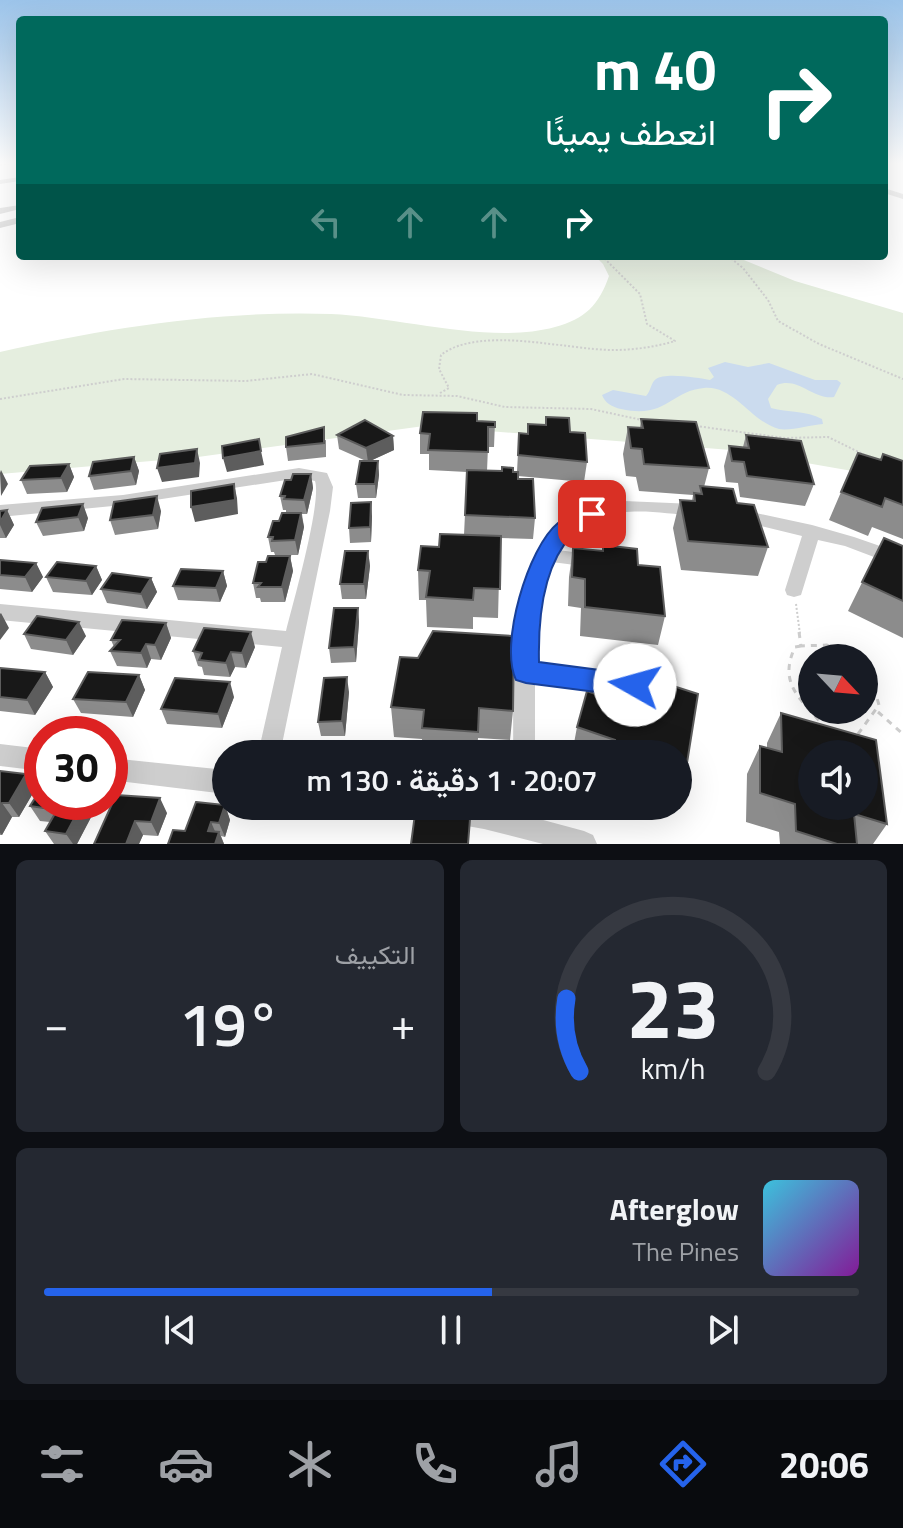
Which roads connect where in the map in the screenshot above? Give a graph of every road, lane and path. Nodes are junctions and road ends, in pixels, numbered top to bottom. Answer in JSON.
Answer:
{"nodes":[{"id":1,"x":606,"y":260,"type":"edge"},
{"id":2,"x":733,"y":260,"type":"edge"},
{"id":3,"x":903,"y":379,"type":"edge"},
{"id":4,"x":435,"y":394,"type":"junction"},
{"id":5,"x":0,"y":399,"type":"edge"},
{"id":6,"x":645,"y":421,"type":"edge"},
{"id":7,"x":694,"y":426,"type":"edge"},
{"id":8,"x":871,"y":458,"type":"edge"},
{"id":9,"x":0,"y":511,"type":"edge"},
{"id":10,"x":812,"y":531,"type":"junction"},
{"id":11,"x":546,"y":555,"type":"junction"},
{"id":12,"x":903,"y":561,"type":"edge"},
{"id":13,"x":615,"y":563,"type":"edge"},
{"id":14,"x":794,"y":590,"type":"joint"},
{"id":15,"x":0,"y":612,"type":"edge"},
{"id":16,"x":293,"y":640,"type":"junction"},
{"id":17,"x":801,"y":644,"type":"edge"},
{"id":18,"x":798,"y":646,"type":"edge"},
{"id":19,"x":526,"y":672,"type":"junction"},
{"id":20,"x":647,"y":686,"type":"edge"},
{"id":21,"x":798,"y":695,"type":"edge"},
{"id":22,"x":878,"y":712,"type":"edge"},
{"id":23,"x":823,"y":724,"type":"edge"},
{"id":24,"x":866,"y":724,"type":"edge"},
{"id":25,"x":827,"y":729,"type":"edge"},
{"id":26,"x":903,"y":734,"type":"edge"},
{"id":27,"x":851,"y":737,"type":"edge"},
{"id":28,"x":272,"y":740,"type":"edge"},
{"id":29,"x":524,"y":740,"type":"edge"},
{"id":30,"x":0,"y":755,"type":"edge"},
{"id":31,"x":24,"y":758,"type":"edge"},
{"id":32,"x":128,"y":771,"type":"edge"},
{"id":33,"x":212,"y":780,"type":"edge"},
{"id":34,"x":531,"y":820,"type":"edge"},
{"id":35,"x":584,"y":844,"type":"edge"}],
"edges":[{"from":1,"to":4,"type":"path"},
{"from":2,"to":3,"type":"path"},
{"from":4,"to":5,"type":"path"},
{"from":4,"to":6,"type":"path"},
{"from":7,"to":8,"type":"path"},
{"from":9,"to":16,"type":"street"},
{"from":10,"to":11,"type":"street"},
{"from":10,"to":12,"type":"street"},
{"from":10,"to":14,"type":"street"},
{"from":11,"to":13,"type":"street"},
{"from":11,"to":19,"type":"street"},
{"from":14,"to":17,"type":"path"},
{"from":15,"to":16,"type":"street"},
{"from":16,"to":28,"type":"street"},
{"from":18,"to":21,"type":"path"},
{"from":19,"to":20,"type":"street"},
{"from":19,"to":29,"type":"street"},
{"from":22,"to":26,"type":"path"},
{"from":23,"to":25,"type":"path"},
{"from":24,"to":27,"type":"path"},
{"from":30,"to":31,"type":"street"},
{"from":32,"to":33,"type":"street"},
{"from":34,"to":35,"type":"street"}]}
